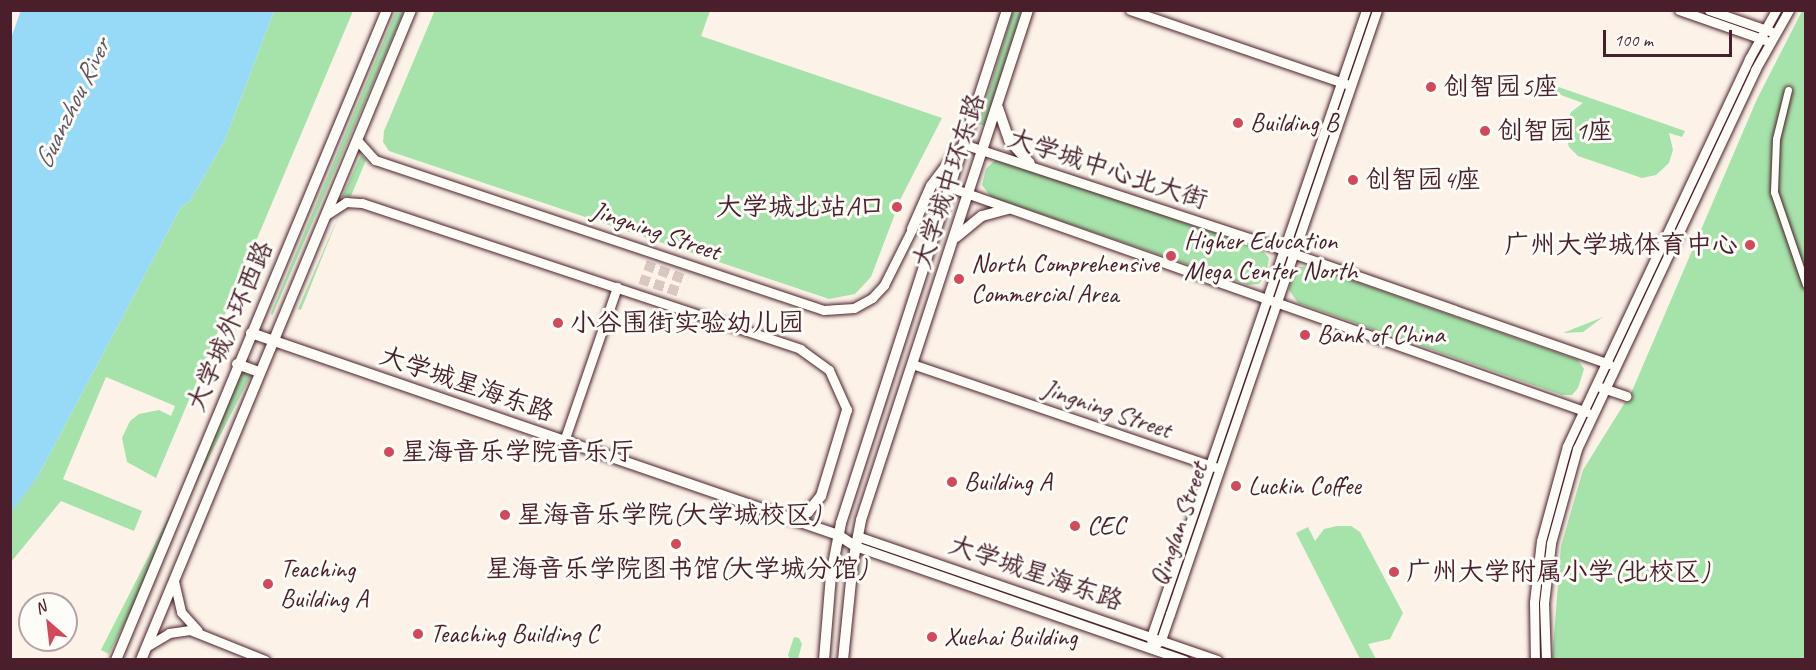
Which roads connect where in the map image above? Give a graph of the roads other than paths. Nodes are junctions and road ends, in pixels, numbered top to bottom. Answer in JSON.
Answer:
{"nodes":[{"id":1,"x":387,"y":10,"type":"edge"},
{"id":2,"x":411,"y":10,"type":"edge"},
{"id":3,"x":1007,"y":10,"type":"edge"},
{"id":4,"x":1028,"y":10,"type":"edge"},
{"id":5,"x":1130,"y":10,"type":"edge"},
{"id":6,"x":1366,"y":10,"type":"edge"},
{"id":7,"x":1377,"y":10,"type":"edge"},
{"id":8,"x":1679,"y":10,"type":"edge"},
{"id":9,"x":1709,"y":10,"type":"edge"},
{"id":10,"x":1776,"y":10,"type":"edge"},
{"id":11,"x":1789,"y":10,"type":"edge"},
{"id":12,"x":1762,"y":34,"type":"junction"},
{"id":13,"x":1773,"y":37,"type":"junction"},
{"id":14,"x":1341,"y":82,"type":"junction"},
{"id":15,"x":1351,"y":86,"type":"junction"},
{"id":16,"x":1788,"y":90,"type":"dead end"},
{"id":17,"x":999,"y":105,"type":"junction"},
{"id":18,"x":357,"y":140,"type":"junction"},
{"id":19,"x":963,"y":144,"type":"junction"},
{"id":20,"x":983,"y":150,"type":"junction"},
{"id":21,"x":1030,"y":163,"type":"junction"},
{"id":22,"x":952,"y":188,"type":"junction"},
{"id":23,"x":969,"y":194,"type":"junction"},
{"id":24,"x":1008,"y":209,"type":"junction"},
{"id":25,"x":324,"y":216,"type":"junction"},
{"id":26,"x":912,"y":229,"type":"joint"},
{"id":27,"x":954,"y":240,"type":"junction"},
{"id":28,"x":1282,"y":249,"type":"junction"},
{"id":29,"x":1292,"y":253,"type":"junction"},
{"id":30,"x":1806,"y":285,"type":"edge"},
{"id":31,"x":617,"y":287,"type":"junction"},
{"id":32,"x":1266,"y":298,"type":"junction"},
{"id":33,"x":1276,"y":301,"type":"junction"},
{"id":34,"x":250,"y":333,"type":"junction"},
{"id":35,"x":272,"y":340,"type":"junction"},
{"id":36,"x":1604,"y":362,"type":"junction"},
{"id":37,"x":237,"y":364,"type":"junction"},
{"id":38,"x":912,"y":364,"type":"junction"},
{"id":39,"x":1614,"y":366,"type":"junction"},
{"id":40,"x":259,"y":372,"type":"junction"},
{"id":41,"x":1593,"y":385,"type":"junction"},
{"id":42,"x":1604,"y":388,"type":"junction"},
{"id":43,"x":1626,"y":396,"type":"dead end"},
{"id":44,"x":847,"y":410,"type":"joint"},
{"id":45,"x":1582,"y":410,"type":"junction"},
{"id":46,"x":1592,"y":414,"type":"junction"},
{"id":47,"x":564,"y":441,"type":"junction"},
{"id":48,"x":1210,"y":466,"type":"junction"},
{"id":49,"x":1220,"y":469,"type":"junction"},
{"id":50,"x":790,"y":518,"type":"junction"},
{"id":51,"x":838,"y":535,"type":"junction"},
{"id":52,"x":856,"y":541,"type":"junction"},
{"id":53,"x":174,"y":580,"type":"junction"},
{"id":54,"x":198,"y":631,"type":"junction"},
{"id":55,"x":1156,"y":638,"type":"junction"},
{"id":56,"x":146,"y":648,"type":"junction"},
{"id":57,"x":1152,"y":648,"type":"junction"},
{"id":58,"x":116,"y":660,"type":"edge"},
{"id":59,"x":141,"y":660,"type":"edge"},
{"id":60,"x":265,"y":660,"type":"edge"},
{"id":61,"x":824,"y":660,"type":"edge"},
{"id":62,"x":843,"y":660,"type":"edge"},
{"id":63,"x":1185,"y":660,"type":"edge"},
{"id":64,"x":1217,"y":660,"type":"edge"},
{"id":65,"x":1535,"y":660,"type":"edge"},
{"id":66,"x":1546,"y":660,"type":"edge"}],
"edges":[{"from":1,"to":34,"type":"main road","name":"大学城外环西路"},
{"from":2,"to":18,"type":"main road","name":"大学城外环西路"},
{"from":3,"to":19,"type":"main road","name":"大学城中环东路"},
{"from":4,"to":17,"type":"main road","name":"大学城中环东路"},
{"from":5,"to":14,"type":"main road"},
{"from":6,"to":14,"type":"main road","name":"Qinglan Street"},
{"from":7,"to":15,"type":"main road","name":"Qinglan Street"},
{"from":8,"to":12,"type":"main road"},
{"from":9,"to":12,"type":"main road"},
{"from":10,"to":12,"type":"main road"},
{"from":11,"to":13,"type":"main road"},
{"from":12,"to":13,"type":"main road"},
{"from":12,"to":36,"type":"main road"},
{"from":13,"to":39,"type":"main road"},
{"from":14,"to":15,"type":"main road"},
{"from":14,"to":28,"type":"main road","name":"Qinglan Street"},
{"from":15,"to":29,"type":"main road","name":"Qinglan Street"},
{"from":16,"to":30,"type":"street"},
{"from":17,"to":20,"type":"main road","name":"大学城中环东路"},
{"from":17,"to":21,"type":"main road"},
{"from":18,"to":25,"type":"main road","name":"大学城外环西路"},
{"from":18,"to":26,"type":"main road","name":"Jingning Street"},
{"from":19,"to":20,"type":"main road","name":"大学城中心北大街"},
{"from":19,"to":22,"type":"main road","name":"大学城中环东路"},
{"from":19,"to":26,"type":"main road"},
{"from":20,"to":21,"type":"main road","name":"大学城中心北大街"},
{"from":20,"to":23,"type":"main road","name":"大学城中环东路"},
{"from":21,"to":28,"type":"main road","name":"大学城中心北大街"},
{"from":22,"to":23,"type":"main road"},
{"from":22,"to":51,"type":"main road","name":"大学城中环东路"},
{"from":23,"to":24,"type":"main road"},
{"from":23,"to":27,"type":"main road","name":"大学城中环东路"},
{"from":24,"to":27,"type":"main road"},
{"from":24,"to":32,"type":"main road"},
{"from":25,"to":31,"type":"main road"},
{"from":25,"to":35,"type":"main road","name":"大学城外环西路"},
{"from":27,"to":38,"type":"main road","name":"大学城中环东路"},
{"from":28,"to":29,"type":"main road","name":"大学城中心北大街"},
{"from":28,"to":32,"type":"main road","name":"Qinglan Street"},
{"from":29,"to":33,"type":"main road","name":"Qinglan Street"},
{"from":29,"to":36,"type":"main road","name":"大学城中心北大街"},
{"from":31,"to":44,"type":"main road"},
{"from":31,"to":47,"type":"main road"},
{"from":32,"to":33,"type":"main road"},
{"from":32,"to":48,"type":"main road","name":"Qinglan Street"},
{"from":33,"to":45,"type":"main road"},
{"from":33,"to":49,"type":"main road","name":"Qinglan Street"},
{"from":34,"to":35,"type":"main road","name":"大学城星海东路"},
{"from":34,"to":37,"type":"main road","name":"大学城外环西路"},
{"from":35,"to":40,"type":"main road","name":"大学城外环西路"},
{"from":35,"to":47,"type":"main road","name":"大学城星海东路"},
{"from":36,"to":39,"type":"main road","name":"大学城中心北大街"},
{"from":36,"to":41,"type":"main road"},
{"from":37,"to":40,"type":"main road"},
{"from":37,"to":58,"type":"main road","name":"大学城外环西路"},
{"from":38,"to":48,"type":"main road","name":"Jingning Street"},
{"from":38,"to":52,"type":"main road","name":"大学城中环东路"},
{"from":39,"to":42,"type":"main road"},
{"from":40,"to":53,"type":"main road","name":"大学城外环西路"},
{"from":41,"to":42,"type":"main road"},
{"from":41,"to":45,"type":"main road"},
{"from":42,"to":43,"type":"main road"},
{"from":42,"to":46,"type":"main road"},
{"from":44,"to":50,"type":"main road"},
{"from":45,"to":46,"type":"main road"},
{"from":45,"to":65,"type":"main road"},
{"from":46,"to":66,"type":"main road"},
{"from":47,"to":50,"type":"main road","name":"大学城星海东路"},
{"from":48,"to":49,"type":"main road","name":"Jingning Street"},
{"from":48,"to":55,"type":"main road","name":"Qinglan Street"},
{"from":49,"to":55,"type":"main road","name":"Qinglan Street"},
{"from":50,"to":51,"type":"main road","name":"大学城星海东路"},
{"from":51,"to":52,"type":"main road","name":"大学城星海东路"},
{"from":51,"to":61,"type":"main road","name":"大学城中环东路"},
{"from":52,"to":55,"type":"main road","name":"大学城星海东路"},
{"from":52,"to":57,"type":"main road","name":"大学城星海东路"},
{"from":52,"to":62,"type":"main road","name":"大学城中环东路"},
{"from":53,"to":54,"type":"main road"},
{"from":53,"to":56,"type":"main road","name":"大学城外环西路"},
{"from":54,"to":56,"type":"main road"},
{"from":54,"to":60,"type":"main road"},
{"from":55,"to":57,"type":"main road","name":"Qinglan Street"},
{"from":55,"to":64,"type":"main road","name":"大学城星海东路"},
{"from":56,"to":59,"type":"main road","name":"大学城外环西路"},
{"from":57,"to":63,"type":"main road","name":"大学城星海东路"}]}
